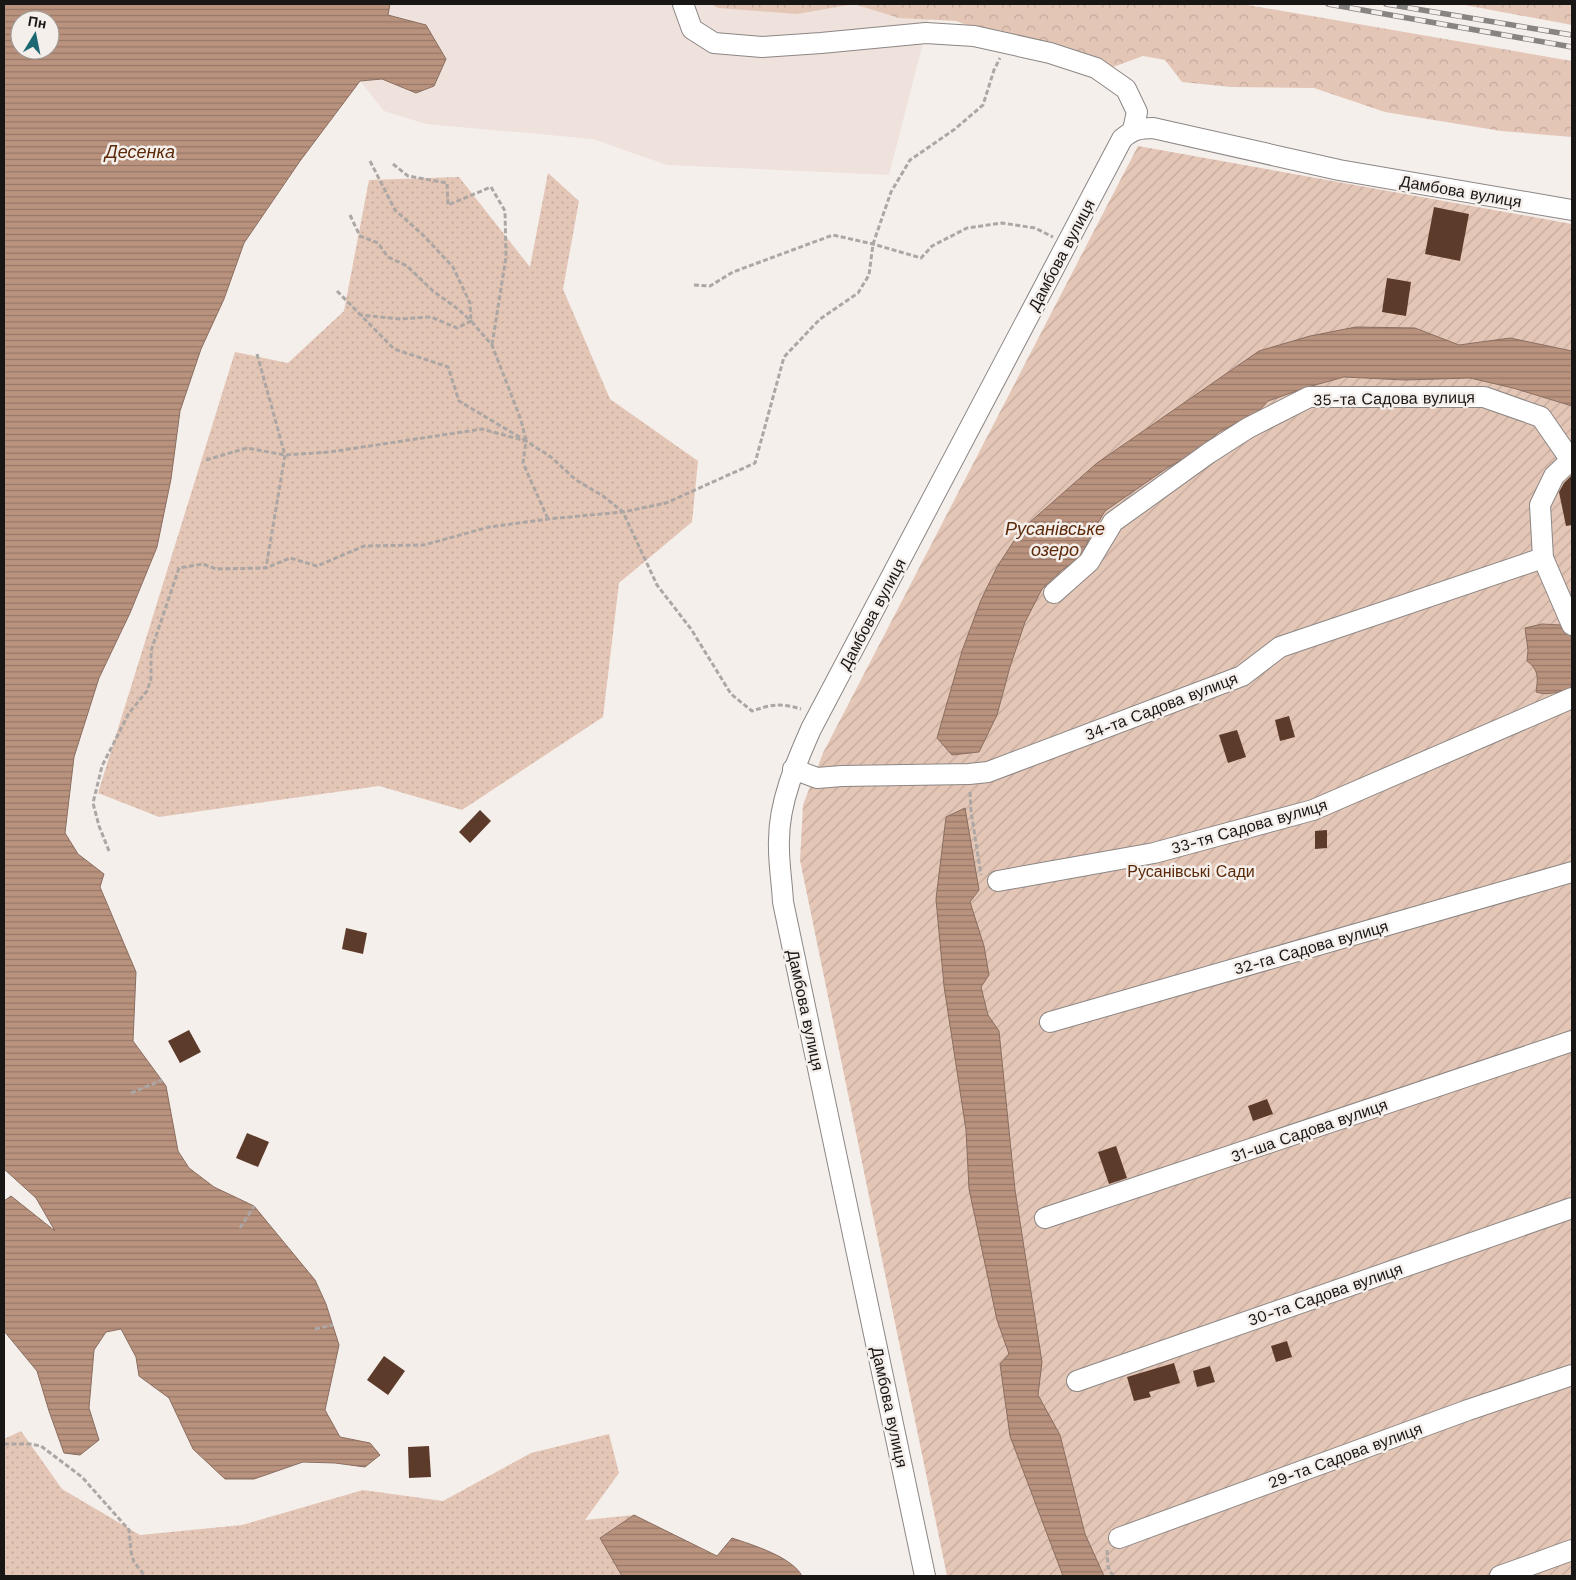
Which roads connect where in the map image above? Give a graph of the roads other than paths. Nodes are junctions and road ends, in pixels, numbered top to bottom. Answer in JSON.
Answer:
{"nodes":[{"id":1,"x":683,"y":4,"type":"edge"},
{"id":2,"x":1133,"y":130,"type":"junction"},
{"id":3,"x":1572,"y":210,"type":"edge"},
{"id":4,"x":1571,"y":459,"type":"edge"},
{"id":5,"x":1543,"y":558,"type":"junction"},
{"id":6,"x":1054,"y":593,"type":"dead end"},
{"id":7,"x":1572,"y":626,"type":"edge"},
{"id":8,"x":1572,"y":698,"type":"edge"},
{"id":9,"x":793,"y":769,"type":"junction"},
{"id":10,"x":1572,"y":872,"type":"edge"},
{"id":11,"x":998,"y":881,"type":"road end"},
{"id":12,"x":1050,"y":1022,"type":"dead end"},
{"id":13,"x":1572,"y":1041,"type":"edge"},
{"id":14,"x":1572,"y":1208,"type":"edge"},
{"id":15,"x":1045,"y":1218,"type":"dead end"},
{"id":16,"x":1572,"y":1375,"type":"edge"},
{"id":17,"x":1077,"y":1381,"type":"dead end"},
{"id":18,"x":1119,"y":1538,"type":"road end"},
{"id":19,"x":1572,"y":1550,"type":"edge"},
{"id":20,"x":926,"y":1576,"type":"edge"},
{"id":21,"x":1500,"y":1576,"type":"edge"}],
"edges":[{"from":1,"to":2,"type":"street"},
{"from":2,"to":3,"type":"street","name":"Дамбова вулиця"},
{"from":2,"to":9,"type":"street","name":"Дамбова вулиця"},
{"from":4,"to":5,"type":"street"},
{"from":4,"to":6,"type":"street","name":"35-та Садова вулиця"},
{"from":5,"to":7,"type":"street"},
{"from":5,"to":9,"type":"street","name":"34-та Садова вулиця"},
{"from":8,"to":11,"type":"street","name":"33-тя Садова вулиця"},
{"from":9,"to":20,"type":"street","name":"Дамбова вулиця"},
{"from":10,"to":12,"type":"street","name":"32-га Садова вулиця"},
{"from":13,"to":15,"type":"street","name":"31-ша Садова вулиця"},
{"from":14,"to":17,"type":"street","name":"30-та Садова вулиця"},
{"from":16,"to":18,"type":"street","name":"29-та Садова вулиця"},
{"from":19,"to":21,"type":"street"}]}
